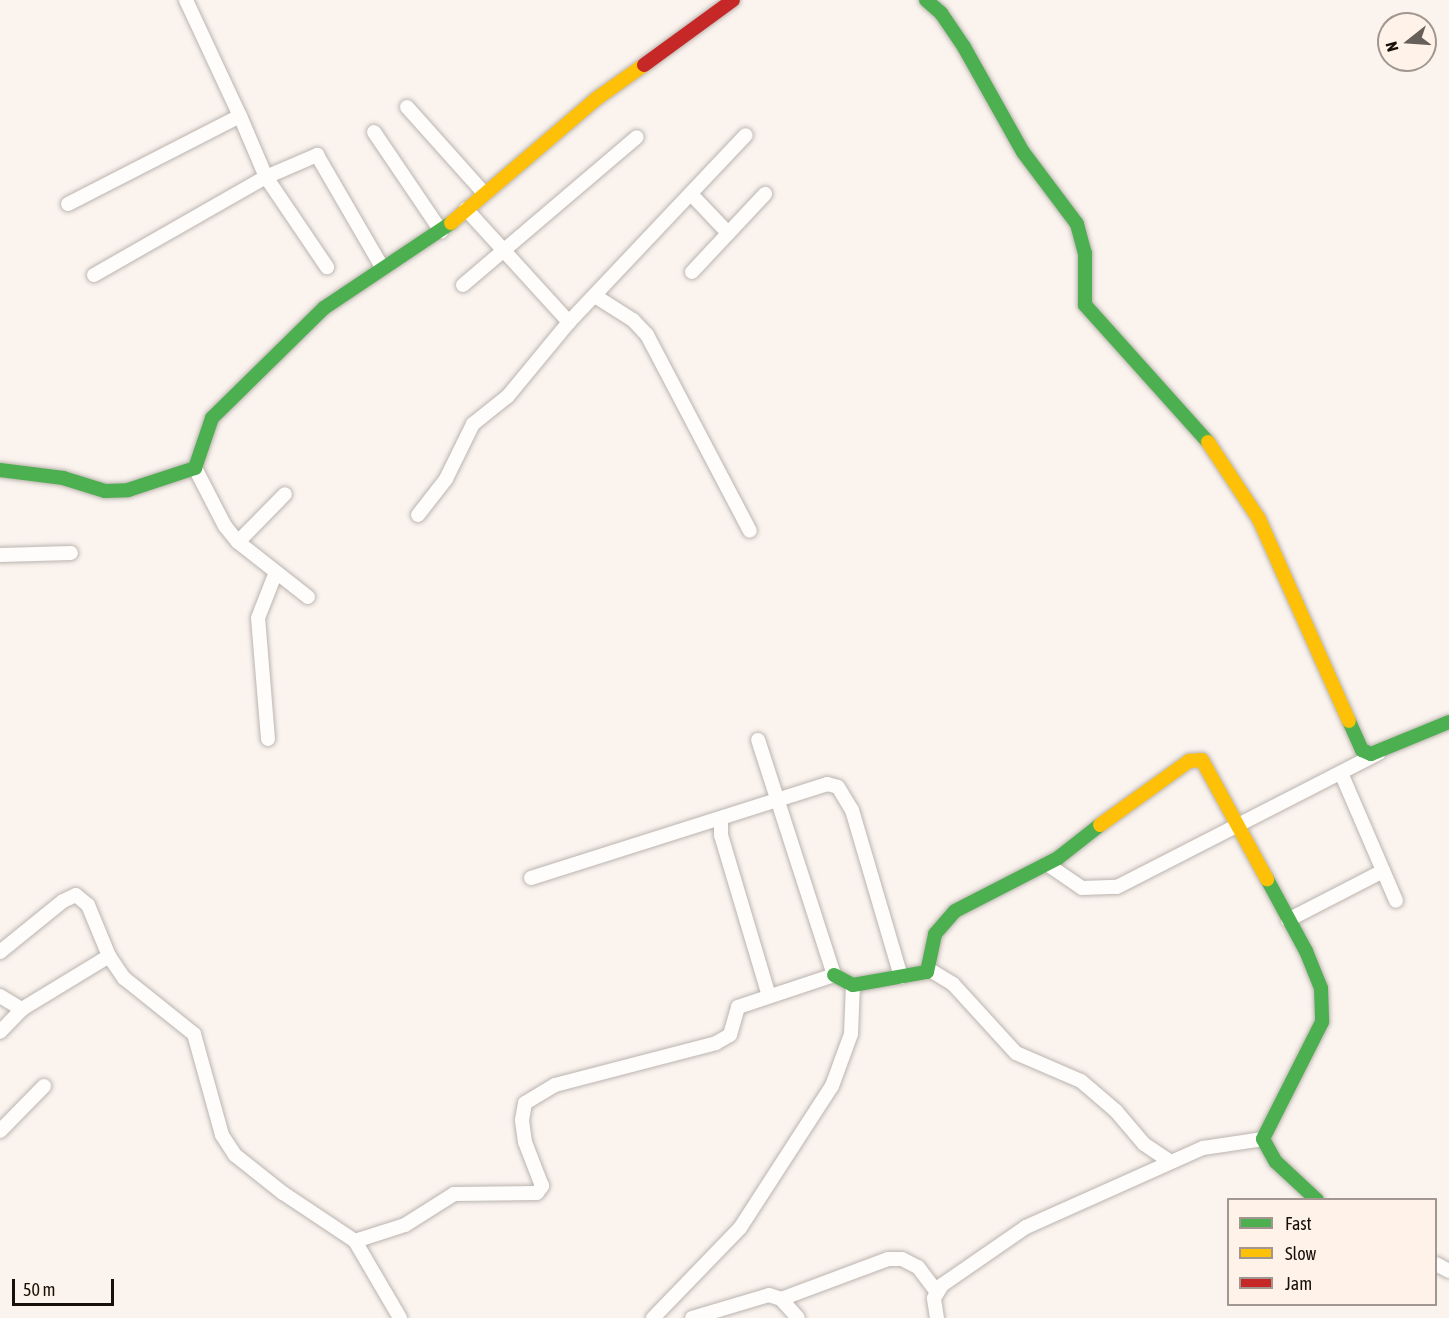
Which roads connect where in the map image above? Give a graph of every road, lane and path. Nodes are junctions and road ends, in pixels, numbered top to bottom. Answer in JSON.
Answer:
{"nodes":[{"id":1,"x":186,"y":0,"type":"edge"},
{"id":2,"x":733,"y":0,"type":"edge"},
{"id":3,"x":926,"y":0,"type":"edge"},
{"id":4,"x":407,"y":108,"type":"dead end"},
{"id":5,"x":240,"y":117,"type":"junction"},
{"id":6,"x":374,"y":132,"type":"dead end"},
{"id":7,"x":746,"y":135,"type":"dead end"},
{"id":8,"x":636,"y":137,"type":"dead end"},
{"id":9,"x":266,"y":177,"type":"junction"},
{"id":10,"x":483,"y":192,"type":"junction"},
{"id":11,"x":691,"y":194,"type":"junction"},
{"id":12,"x":765,"y":195,"type":"dead end"},
{"id":13,"x":68,"y":204,"type":"dead end"},
{"id":14,"x":466,"y":209,"type":"junction"},
{"id":15,"x":441,"y":231,"type":"junction"},
{"id":16,"x":728,"y":233,"type":"junction"},
{"id":17,"x":502,"y":249,"type":"junction"},
{"id":18,"x":327,"y":267,"type":"dead end"},
{"id":19,"x":382,"y":267,"type":"junction"},
{"id":20,"x":692,"y":272,"type":"dead end"},
{"id":21,"x":94,"y":275,"type":"dead end"},
{"id":22,"x":463,"y":285,"type":"dead end"},
{"id":23,"x":595,"y":296,"type":"junction"},
{"id":24,"x":569,"y":322,"type":"junction"},
{"id":25,"x":195,"y":468,"type":"junction"},
{"id":26,"x":0,"y":470,"type":"edge"},
{"id":27,"x":285,"y":494,"type":"dead end"},
{"id":28,"x":418,"y":515,"type":"dead end"},
{"id":29,"x":750,"y":531,"type":"dead end"},
{"id":30,"x":238,"y":542,"type":"junction"},
{"id":31,"x":71,"y":553,"type":"dead end"},
{"id":32,"x":0,"y":555,"type":"edge"},
{"id":33,"x":276,"y":572,"type":"junction"},
{"id":34,"x":308,"y":597,"type":"dead end"},
{"id":35,"x":1449,"y":722,"type":"edge"},
{"id":36,"x":268,"y":739,"type":"dead end"},
{"id":37,"x":758,"y":740,"type":"dead end"},
{"id":38,"x":1382,"y":751,"type":"junction"},
{"id":39,"x":1341,"y":774,"type":"junction"},
{"id":40,"x":777,"y":798,"type":"junction"},
{"id":41,"x":721,"y":821,"type":"junction"},
{"id":42,"x":1236,"y":828,"type":"junction"},
{"id":43,"x":1047,"y":864,"type":"junction"},
{"id":44,"x":1383,"y":872,"type":"junction"},
{"id":45,"x":531,"y":878,"type":"dead end"},
{"id":46,"x":1396,"y":901,"type":"dead end"},
{"id":47,"x":1288,"y":920,"type":"junction"},
{"id":48,"x":0,"y":952,"type":"edge"},
{"id":49,"x":109,"y":956,"type":"junction"},
{"id":50,"x":930,"y":970,"type":"junction"},
{"id":51,"x":834,"y":975,"type":"junction"},
{"id":52,"x":901,"y":977,"type":"junction"},
{"id":53,"x":853,"y":986,"type":"junction"},
{"id":54,"x":0,"y":996,"type":"edge"},
{"id":55,"x":769,"y":996,"type":"junction"},
{"id":56,"x":22,"y":1009,"type":"junction"},
{"id":57,"x":0,"y":1032,"type":"edge"},
{"id":58,"x":44,"y":1086,"type":"dead end"},
{"id":59,"x":0,"y":1131,"type":"edge"},
{"id":60,"x":1263,"y":1139,"type":"junction"},
{"id":61,"x":1171,"y":1162,"type":"junction"},
{"id":62,"x":1315,"y":1198,"type":"edge"},
{"id":63,"x":355,"y":1240,"type":"junction"},
{"id":64,"x":936,"y":1291,"type":"junction"},
{"id":65,"x":781,"y":1299,"type":"junction"},
{"id":66,"x":400,"y":1318,"type":"edge"},
{"id":67,"x":653,"y":1318,"type":"edge"},
{"id":68,"x":692,"y":1318,"type":"edge"},
{"id":69,"x":798,"y":1318,"type":"edge"},
{"id":70,"x":937,"y":1318,"type":"edge"}],
"edges":[{"from":1,"to":5,"type":"street"},
{"from":2,"to":10,"type":"street"},
{"from":3,"to":38,"type":"street"},
{"from":4,"to":10,"type":"street"},
{"from":5,"to":9,"type":"street"},
{"from":5,"to":13,"type":"street"},
{"from":6,"to":15,"type":"street"},
{"from":7,"to":11,"type":"street"},
{"from":8,"to":17,"type":"street"},
{"from":9,"to":18,"type":"street"},
{"from":9,"to":19,"type":"street"},
{"from":9,"to":21,"type":"street"},
{"from":10,"to":14,"type":"street"},
{"from":11,"to":16,"type":"street"},
{"from":11,"to":23,"type":"street"},
{"from":12,"to":16,"type":"street"},
{"from":14,"to":15,"type":"street"},
{"from":14,"to":17,"type":"street"},
{"from":15,"to":19,"type":"street"},
{"from":16,"to":20,"type":"street"},
{"from":17,"to":22,"type":"street"},
{"from":17,"to":24,"type":"street"},
{"from":19,"to":25,"type":"street"},
{"from":23,"to":24,"type":"street"},
{"from":23,"to":29,"type":"street"},
{"from":24,"to":28,"type":"street"},
{"from":25,"to":26,"type":"street"},
{"from":25,"to":30,"type":"street"},
{"from":27,"to":30,"type":"street"},
{"from":30,"to":33,"type":"street"},
{"from":31,"to":32,"type":"street"},
{"from":33,"to":34,"type":"street"},
{"from":33,"to":36,"type":"street"},
{"from":35,"to":38,"type":"street"},
{"from":37,"to":40,"type":"street"},
{"from":38,"to":39,"type":"street"},
{"from":39,"to":42,"type":"street"},
{"from":39,"to":44,"type":"street"},
{"from":40,"to":41,"type":"street"},
{"from":40,"to":51,"type":"street"},
{"from":40,"to":52,"type":"street"},
{"from":41,"to":45,"type":"street"},
{"from":41,"to":55,"type":"street"},
{"from":42,"to":43,"type":"street"},
{"from":42,"to":43,"type":"street"},
{"from":42,"to":47,"type":"street"},
{"from":43,"to":50,"type":"street"},
{"from":44,"to":46,"type":"street"},
{"from":44,"to":47,"type":"street"},
{"from":47,"to":60,"type":"street"},
{"from":48,"to":49,"type":"street"},
{"from":49,"to":56,"type":"street"},
{"from":49,"to":63,"type":"street"},
{"from":50,"to":52,"type":"street"},
{"from":50,"to":61,"type":"street"},
{"from":51,"to":53,"type":"street"},
{"from":51,"to":55,"type":"street"},
{"from":52,"to":53,"type":"street"},
{"from":53,"to":67,"type":"street"},
{"from":54,"to":56,"type":"street"},
{"from":55,"to":63,"type":"street"},
{"from":56,"to":57,"type":"street"},
{"from":58,"to":59,"type":"street"},
{"from":60,"to":61,"type":"street"},
{"from":60,"to":62,"type":"street"},
{"from":61,"to":64,"type":"street"},
{"from":63,"to":66,"type":"street"},
{"from":64,"to":65,"type":"street"},
{"from":64,"to":70,"type":"street"},
{"from":65,"to":68,"type":"street"},
{"from":65,"to":69,"type":"street"}]}
